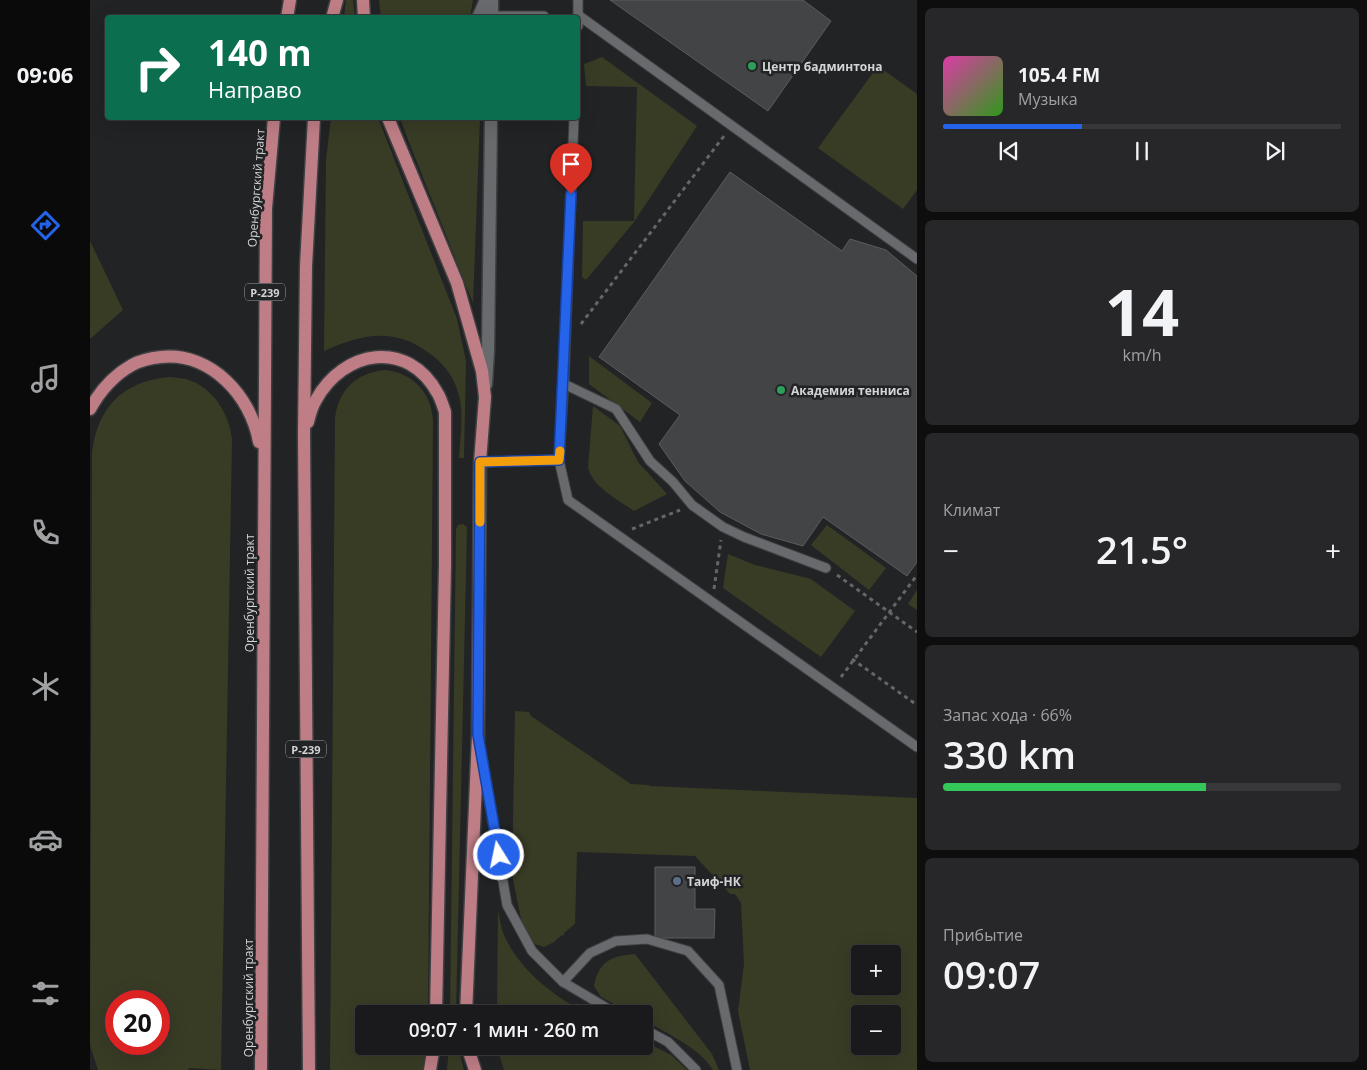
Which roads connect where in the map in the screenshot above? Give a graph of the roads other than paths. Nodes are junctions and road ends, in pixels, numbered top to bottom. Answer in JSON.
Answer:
{"nodes":[{"id":1,"x":290,"y":0,"type":"edge"},
{"id":2,"x":336,"y":0,"type":"edge"},
{"id":3,"x":486,"y":0,"type":"edge"},
{"id":4,"x":492,"y":0,"type":"edge"},
{"id":5,"x":578,"y":0,"type":"edge"},
{"id":6,"x":288,"y":15,"type":"edge"},
{"id":7,"x":333,"y":15,"type":"edge"},
{"id":8,"x":479,"y":15,"type":"edge"},
{"id":9,"x":492,"y":15,"type":"edge"},
{"id":10,"x":578,"y":15,"type":"edge"},
{"id":11,"x":580,"y":16,"type":"edge"},
{"id":12,"x":274,"y":120,"type":"edge"},
{"id":13,"x":314,"y":120,"type":"edge"},
{"id":14,"x":389,"y":120,"type":"edge"},
{"id":15,"x":491,"y":120,"type":"edge"},
{"id":16,"x":574,"y":120,"type":"edge"},
{"id":17,"x":917,"y":259,"type":"edge"},
{"id":18,"x":564,"y":384,"type":"junction"},
{"id":19,"x":485,"y":397,"type":"junction"},
{"id":20,"x":90,"y":409,"type":"edge"},
{"id":21,"x":304,"y":433,"type":"junction"},
{"id":22,"x":559,"y":460,"type":"junction"},
{"id":23,"x":480,"y":462,"type":"junction"},
{"id":24,"x":264,"y":466,"type":"junction"},
{"id":25,"x":826,"y":568,"type":"road end"},
{"id":26,"x":478,"y":735,"type":"junction"},
{"id":27,"x":917,"y":747,"type":"edge"},
{"id":28,"x":563,"y":982,"type":"junction"},
{"id":29,"x":436,"y":1005,"type":"edge"},
{"id":30,"x":466,"y":1005,"type":"edge"},
{"id":31,"x":602,"y":1005,"type":"edge"},
{"id":32,"x":653,"y":1034,"type":"edge"},
{"id":33,"x":432,"y":1055,"type":"edge"},
{"id":34,"x":470,"y":1055,"type":"edge"},
{"id":35,"x":261,"y":1067,"type":"edge"},
{"id":36,"x":309,"y":1067,"type":"edge"},
{"id":37,"x":430,"y":1070,"type":"edge"},
{"id":38,"x":475,"y":1070,"type":"edge"},
{"id":39,"x":696,"y":1070,"type":"edge"},
{"id":40,"x":737,"y":1070,"type":"edge"}],
"edges":[{"from":1,"to":6,"type":"main road"},
{"from":2,"to":7,"type":"main road"},
{"from":3,"to":8,"type":"street"},
{"from":4,"to":9,"type":"street"},
{"from":5,"to":10,"type":"lane"},
{"from":11,"to":17,"type":"lane"},
{"from":12,"to":24,"type":"main road","name":"Оренбургский тракт","number":"Р-239"},
{"from":13,"to":21,"type":"main road","number":"Р-239"},
{"from":14,"to":19,"type":"main road"},
{"from":15,"to":19,"type":"street"},
{"from":16,"to":18,"type":"lane"},
{"from":18,"to":22,"type":"lane"},
{"from":18,"to":25,"type":"lane"},
{"from":19,"to":23,"type":"main road"},
{"from":20,"to":24,"type":"main road"},
{"from":21,"to":29,"type":"main road"},
{"from":21,"to":36,"type":"main road","number":"Р-239"},
{"from":22,"to":23,"type":"lane"},
{"from":22,"to":27,"type":"lane"},
{"from":23,"to":26,"type":"main road"},
{"from":24,"to":35,"type":"main road","name":"Оренбургский тракт","number":"Р-239"},
{"from":26,"to":28,"type":"lane"},
{"from":26,"to":30,"type":"main road"},
{"from":28,"to":31,"type":"lane"},
{"from":28,"to":40,"type":"lane"},
{"from":32,"to":39,"type":"lane"},
{"from":33,"to":37,"type":"main road"},
{"from":34,"to":38,"type":"main road"}]}
